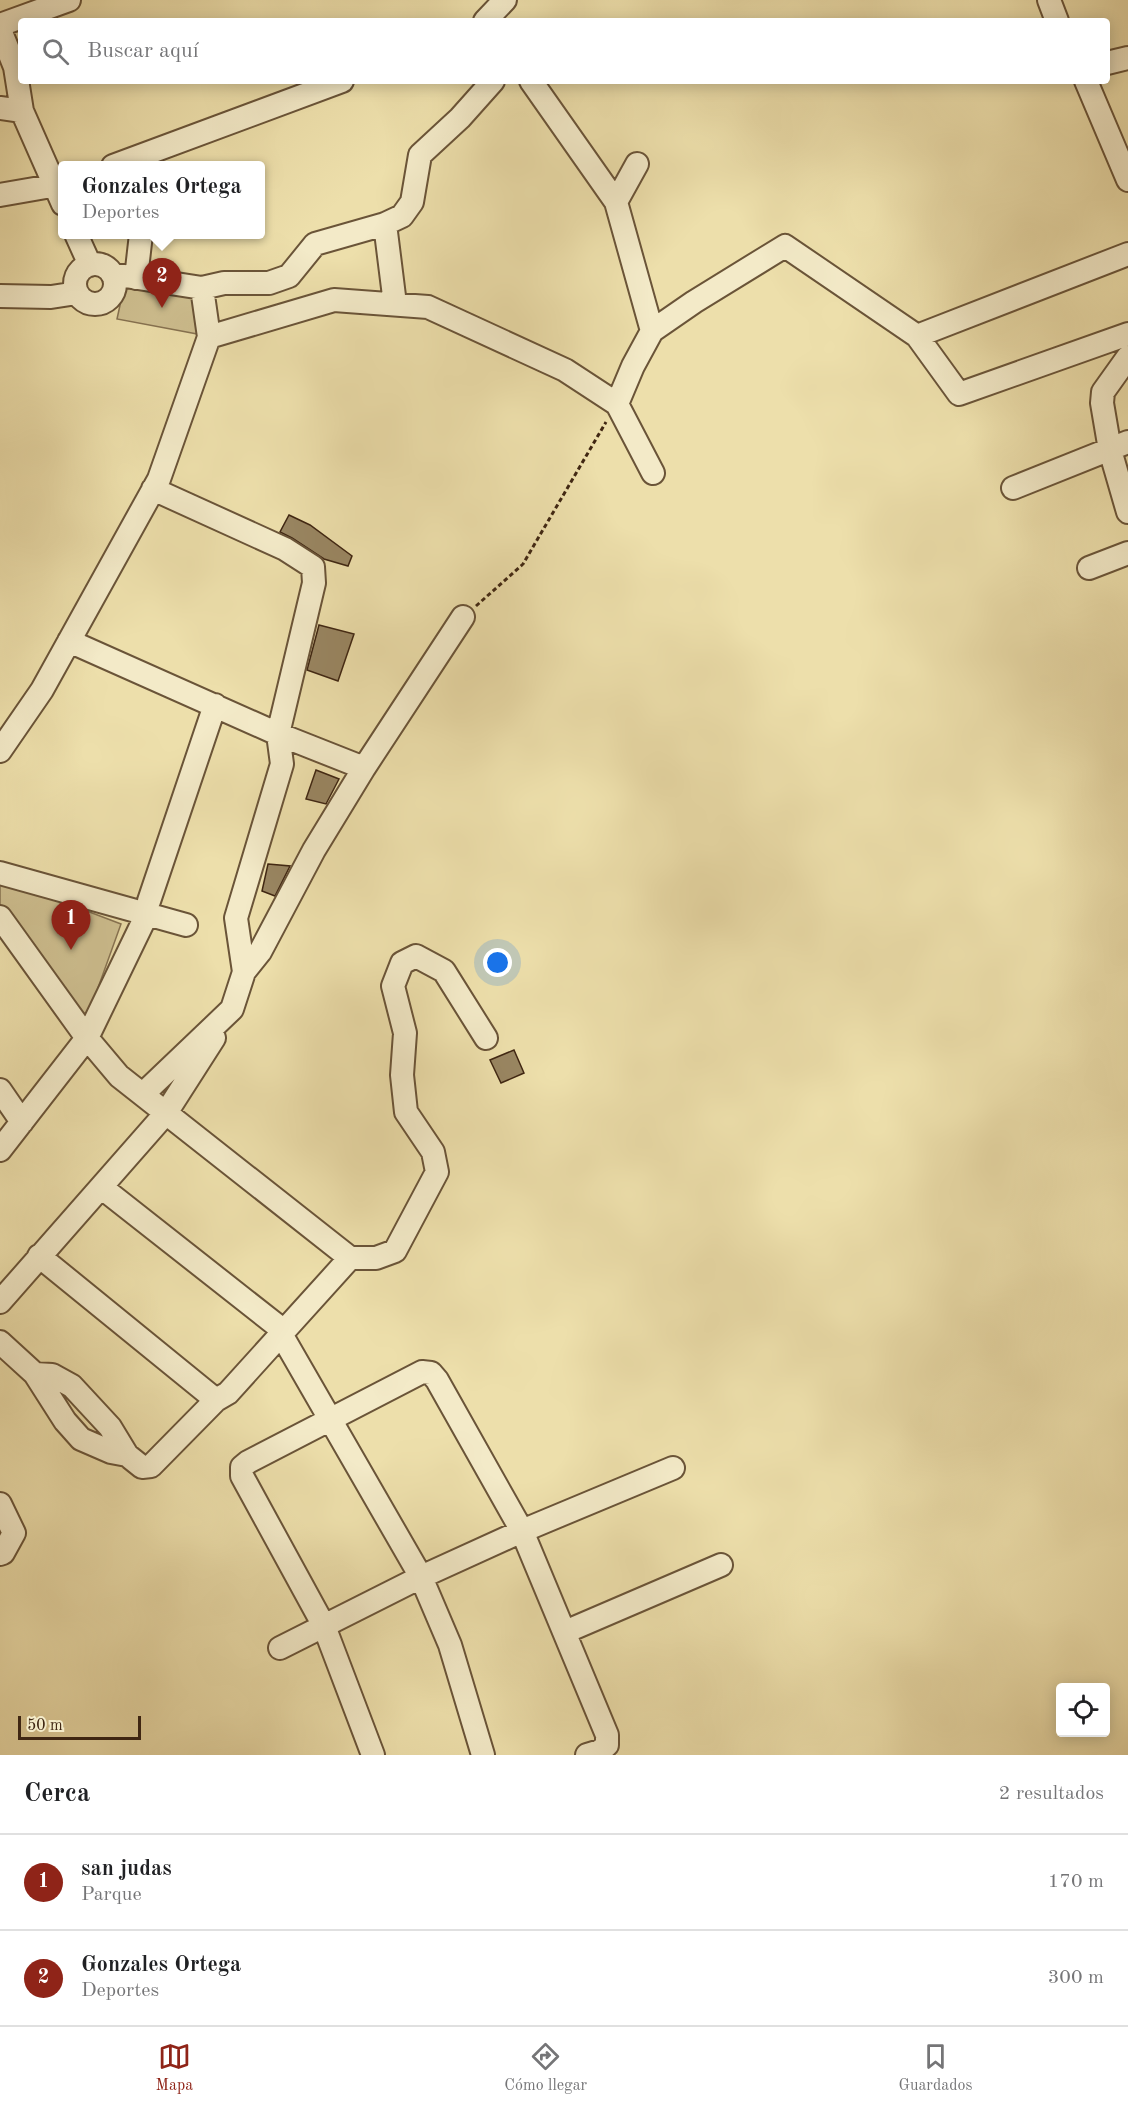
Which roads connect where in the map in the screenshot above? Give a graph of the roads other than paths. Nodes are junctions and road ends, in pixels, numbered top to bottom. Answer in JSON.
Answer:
{"nodes":[{"id":1,"x":69,"y":0,"type":"edge"},
{"id":2,"x":505,"y":0,"type":"edge"},
{"id":3,"x":1049,"y":0,"type":"edge"},
{"id":4,"x":18,"y":18,"type":"edge"},
{"id":5,"x":19,"y":18,"type":"edge"},
{"id":6,"x":488,"y":18,"type":"edge"},
{"id":7,"x":1056,"y":18,"type":"edge"},
{"id":8,"x":0,"y":25,"type":"edge"},
{"id":9,"x":0,"y":30,"type":"edge"},
{"id":10,"x":1128,"y":58,"type":"edge"},
{"id":11,"x":1110,"y":62,"type":"edge"},
{"id":12,"x":335,"y":84,"type":"edge"},
{"id":13,"x":490,"y":84,"type":"edge"},
{"id":14,"x":533,"y":84,"type":"edge"},
{"id":15,"x":1087,"y":84,"type":"edge"},
{"id":16,"x":11,"y":110,"type":"edge"},
{"id":17,"x":151,"y":158,"type":"edge"},
{"id":18,"x":135,"y":161,"type":"edge"},
{"id":19,"x":637,"y":164,"type":"dead end"},
{"id":20,"x":1128,"y":180,"type":"edge"},
{"id":21,"x":58,"y":187,"type":"edge"},
{"id":22,"x":58,"y":192,"type":"edge"},
{"id":23,"x":0,"y":195,"type":"edge"},
{"id":24,"x":616,"y":202,"type":"junction"},
{"id":25,"x":385,"y":224,"type":"junction"},
{"id":26,"x":78,"y":239,"type":"edge"},
{"id":27,"x":140,"y":239,"type":"edge"},
{"id":28,"x":1128,"y":254,"type":"edge"},
{"id":29,"x":90,"y":265,"type":"junction"},
{"id":30,"x":112,"y":274,"type":"junction"},
{"id":31,"x":136,"y":278,"type":"junction"},
{"id":32,"x":202,"y":288,"type":"junction"},
{"id":33,"x":77,"y":293,"type":"junction"},
{"id":34,"x":0,"y":296,"type":"edge"},
{"id":35,"x":395,"y":304,"type":"junction"},
{"id":36,"x":652,"y":331,"type":"junction"},
{"id":37,"x":1128,"y":334,"type":"edge"},
{"id":38,"x":917,"y":336,"type":"junction"},
{"id":39,"x":209,"y":337,"type":"junction"},
{"id":40,"x":1128,"y":357,"type":"edge"},
{"id":41,"x":617,"y":404,"type":"junction"},
{"id":42,"x":1119,"y":446,"type":"edge"},
{"id":43,"x":653,"y":472,"type":"dead end"},
{"id":44,"x":1013,"y":488,"type":"dead end"},
{"id":45,"x":153,"y":489,"type":"junction"},
{"id":46,"x":1128,"y":512,"type":"edge"},
{"id":47,"x":1128,"y":553,"type":"edge"},
{"id":48,"x":1089,"y":568,"type":"dead end"},
{"id":49,"x":463,"y":617,"type":"road end"},
{"id":50,"x":69,"y":641,"type":"junction"},
{"id":51,"x":215,"y":705,"type":"junction"},
{"id":52,"x":278,"y":734,"type":"junction"},
{"id":53,"x":0,"y":751,"type":"edge"},
{"id":54,"x":364,"y":768,"type":"junction"},
{"id":55,"x":0,"y":873,"type":"edge"},
{"id":56,"x":148,"y":908,"type":"junction"},
{"id":57,"x":0,"y":917,"type":"edge"},
{"id":58,"x":186,"y":925,"type":"dead end"},
{"id":59,"x":244,"y":972,"type":"junction"},
{"id":60,"x":232,"y":1009,"type":"junction"},
{"id":61,"x":87,"y":1038,"type":"junction"},
{"id":62,"x":486,"y":1038,"type":"dead end"},
{"id":63,"x":0,"y":1090,"type":"edge"},
{"id":64,"x":143,"y":1094,"type":"junction"},
{"id":65,"x":166,"y":1113,"type":"junction"},
{"id":66,"x":22,"y":1122,"type":"junction"},
{"id":67,"x":0,"y":1150,"type":"edge"},
{"id":68,"x":101,"y":1187,"type":"junction"},
{"id":69,"x":39,"y":1256,"type":"junction"},
{"id":70,"x":350,"y":1258,"type":"junction"},
{"id":71,"x":0,"y":1302,"type":"edge"},
{"id":72,"x":283,"y":1332,"type":"junction"},
{"id":73,"x":0,"y":1342,"type":"edge"},
{"id":74,"x":35,"y":1374,"type":"junction"},
{"id":75,"x":216,"y":1400,"type":"junction"},
{"id":76,"x":327,"y":1414,"type":"junction"},
{"id":77,"x":127,"y":1455,"type":"junction"},
{"id":78,"x":673,"y":1467,"type":"dead end"},
{"id":79,"x":0,"y":1504,"type":"edge"},
{"id":80,"x":522,"y":1532,"type":"junction"},
{"id":81,"x":0,"y":1554,"type":"edge"},
{"id":82,"x":721,"y":1564,"type":"dead end"},
{"id":83,"x":421,"y":1577,"type":"junction"},
{"id":84,"x":324,"y":1626,"type":"junction"},
{"id":85,"x":565,"y":1632,"type":"junction"},
{"id":86,"x":280,"y":1648,"type":"dead end"},
{"id":87,"x":372,"y":1755,"type":"edge"},
{"id":88,"x":483,"y":1755,"type":"edge"},
{"id":89,"x":587,"y":1755,"type":"edge"}],
"edges":[{"from":1,"to":5,"type":"street"},
{"from":2,"to":6,"type":"street"},
{"from":3,"to":7,"type":"street"},
{"from":4,"to":8,"type":"street"},
{"from":9,"to":16,"type":"street"},
{"from":10,"to":11,"type":"street"},
{"from":12,"to":17,"type":"street"},
{"from":13,"to":25,"type":"street"},
{"from":14,"to":24,"type":"street"},
{"from":15,"to":20,"type":"street"},
{"from":16,"to":21,"type":"street"},
{"from":17,"to":18,"type":"street"},
{"from":19,"to":24,"type":"street"},
{"from":22,"to":23,"type":"street"},
{"from":24,"to":36,"type":"street"},
{"from":25,"to":32,"type":"street"},
{"from":25,"to":35,"type":"street"},
{"from":26,"to":29,"type":"street"},
{"from":27,"to":31,"type":"street"},
{"from":28,"to":38,"type":"street"},
{"from":29,"to":30,"type":"street"},
{"from":29,"to":33,"type":"street"},
{"from":30,"to":31,"type":"street"},
{"from":30,"to":33,"type":"street"},
{"from":31,"to":32,"type":"street"},
{"from":32,"to":39,"type":"street"},
{"from":33,"to":34,"type":"street"},
{"from":35,"to":39,"type":"street"},
{"from":35,"to":41,"type":"street"},
{"from":36,"to":38,"type":"street"},
{"from":36,"to":41,"type":"street"},
{"from":37,"to":38,"type":"street"},
{"from":39,"to":45,"type":"street"},
{"from":40,"to":42,"type":"street"},
{"from":41,"to":43,"type":"street"},
{"from":42,"to":44,"type":"street"},
{"from":42,"to":46,"type":"street"},
{"from":45,"to":50,"type":"street"},
{"from":45,"to":52,"type":"street"},
{"from":47,"to":48,"type":"street"},
{"from":49,"to":54,"type":"street"},
{"from":50,"to":51,"type":"street"},
{"from":50,"to":53,"type":"street"},
{"from":51,"to":52,"type":"street"},
{"from":51,"to":56,"type":"street"},
{"from":52,"to":54,"type":"street"},
{"from":52,"to":59,"type":"street"},
{"from":54,"to":59,"type":"street"},
{"from":55,"to":56,"type":"street"},
{"from":56,"to":58,"type":"street"},
{"from":56,"to":61,"type":"street"},
{"from":57,"to":61,"type":"street"},
{"from":59,"to":60,"type":"street"},
{"from":60,"to":64,"type":"street"},
{"from":60,"to":65,"type":"street"},
{"from":61,"to":64,"type":"street"},
{"from":61,"to":66,"type":"street"},
{"from":62,"to":70,"type":"street"},
{"from":63,"to":66,"type":"street"},
{"from":64,"to":65,"type":"street"},
{"from":65,"to":68,"type":"street"},
{"from":65,"to":70,"type":"street"},
{"from":66,"to":67,"type":"street"},
{"from":68,"to":69,"type":"street"},
{"from":68,"to":72,"type":"street"},
{"from":69,"to":71,"type":"street"},
{"from":69,"to":75,"type":"street"},
{"from":70,"to":72,"type":"street"},
{"from":72,"to":75,"type":"street"},
{"from":72,"to":76,"type":"street"},
{"from":73,"to":74,"type":"street"},
{"from":74,"to":77,"type":"street"},
{"from":74,"to":77,"type":"street"},
{"from":75,"to":77,"type":"street"},
{"from":76,"to":80,"type":"street"},
{"from":76,"to":83,"type":"street"},
{"from":76,"to":84,"type":"street"},
{"from":78,"to":80,"type":"street"},
{"from":79,"to":81,"type":"street"},
{"from":80,"to":83,"type":"street"},
{"from":80,"to":85,"type":"street"},
{"from":82,"to":85,"type":"street"},
{"from":83,"to":84,"type":"street"},
{"from":83,"to":88,"type":"street"},
{"from":84,"to":86,"type":"street"},
{"from":84,"to":87,"type":"street"},
{"from":85,"to":89,"type":"street"}]}
